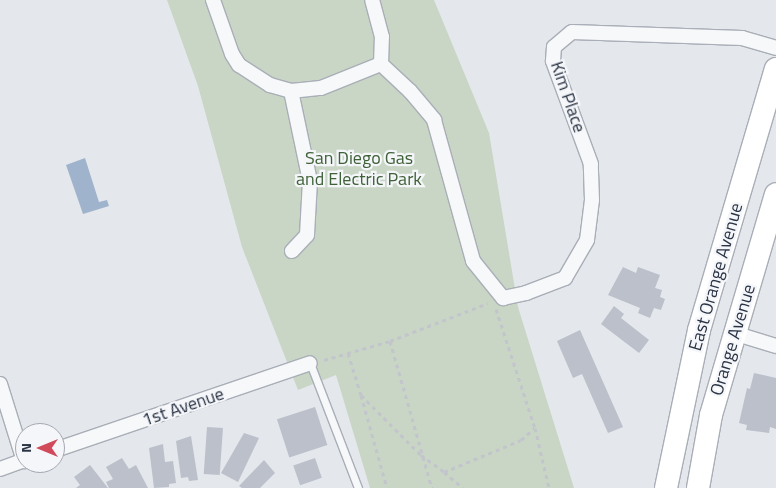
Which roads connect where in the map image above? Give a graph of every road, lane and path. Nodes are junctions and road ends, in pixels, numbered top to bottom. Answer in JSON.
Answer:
{"nodes":[{"id":1,"x":213,"y":0,"type":"edge"},
{"id":2,"x":372,"y":0,"type":"edge"},
{"id":3,"x":776,"y":48,"type":"edge"},
{"id":4,"x":381,"y":64,"type":"junction"},
{"id":5,"x":776,"y":69,"type":"edge"},
{"id":6,"x":291,"y":91,"type":"junction"},
{"id":7,"x":776,"y":194,"type":"edge"},
{"id":8,"x":292,"y":252,"type":"dead end"},
{"id":9,"x":701,"y":324,"type":"junction"},
{"id":10,"x":737,"y":334,"type":"junction"},
{"id":11,"x":390,"y":341,"type":"junction"},
{"id":12,"x":776,"y":346,"type":"edge"},
{"id":13,"x":348,"y":353,"type":"junction"},
{"id":14,"x":310,"y":363,"type":"junction"},
{"id":15,"x":0,"y":384,"type":"edge"},
{"id":16,"x":361,"y":395,"type":"junction"},
{"id":17,"x":535,"y":428,"type":"junction"},
{"id":18,"x":15,"y":430,"type":"edge"},
{"id":19,"x":65,"y":447,"type":"edge"},
{"id":20,"x":421,"y":455,"type":"junction"},
{"id":21,"x":15,"y":464,"type":"edge"},
{"id":22,"x":0,"y":469,"type":"edge"},
{"id":23,"x":444,"y":472,"type":"junction"},
{"id":24,"x":358,"y":488,"type":"edge"},
{"id":25,"x":387,"y":488,"type":"edge"},
{"id":26,"x":432,"y":488,"type":"edge"},
{"id":27,"x":463,"y":488,"type":"edge"},
{"id":28,"x":549,"y":488,"type":"edge"},
{"id":29,"x":666,"y":488,"type":"edge"},
{"id":30,"x":698,"y":488,"type":"edge"}],
"edges":[{"from":1,"to":6,"type":"street"},
{"from":2,"to":4,"type":"street"},
{"from":3,"to":4,"type":"street","name":"Kim Place"},
{"from":4,"to":6,"type":"street"},
{"from":5,"to":9,"type":"main road","name":"East Orange Avenue"},
{"from":6,"to":8,"type":"street"},
{"from":7,"to":10,"type":"main road","name":"Orange Avenue"},
{"from":9,"to":10,"type":"main road"},
{"from":9,"to":29,"type":"main road","name":"East Orange Avenue"},
{"from":10,"to":12,"type":"street"},
{"from":10,"to":30,"type":"main road","name":"Orange Avenue"},
{"from":11,"to":13,"type":"path"},
{"from":11,"to":17,"type":"path"},
{"from":11,"to":20,"type":"path"},
{"from":13,"to":14,"type":"path"},
{"from":13,"to":16,"type":"path"},
{"from":14,"to":19,"type":"street","name":"1st Avenue"},
{"from":14,"to":24,"type":"lane"},
{"from":15,"to":18,"type":"street"},
{"from":16,"to":20,"type":"path"},
{"from":16,"to":25,"type":"path"},
{"from":17,"to":23,"type":"path"},
{"from":17,"to":28,"type":"path"},
{"from":20,"to":23,"type":"path"},
{"from":20,"to":26,"type":"path"},
{"from":21,"to":22,"type":"street"},
{"from":23,"to":27,"type":"path"}]}
